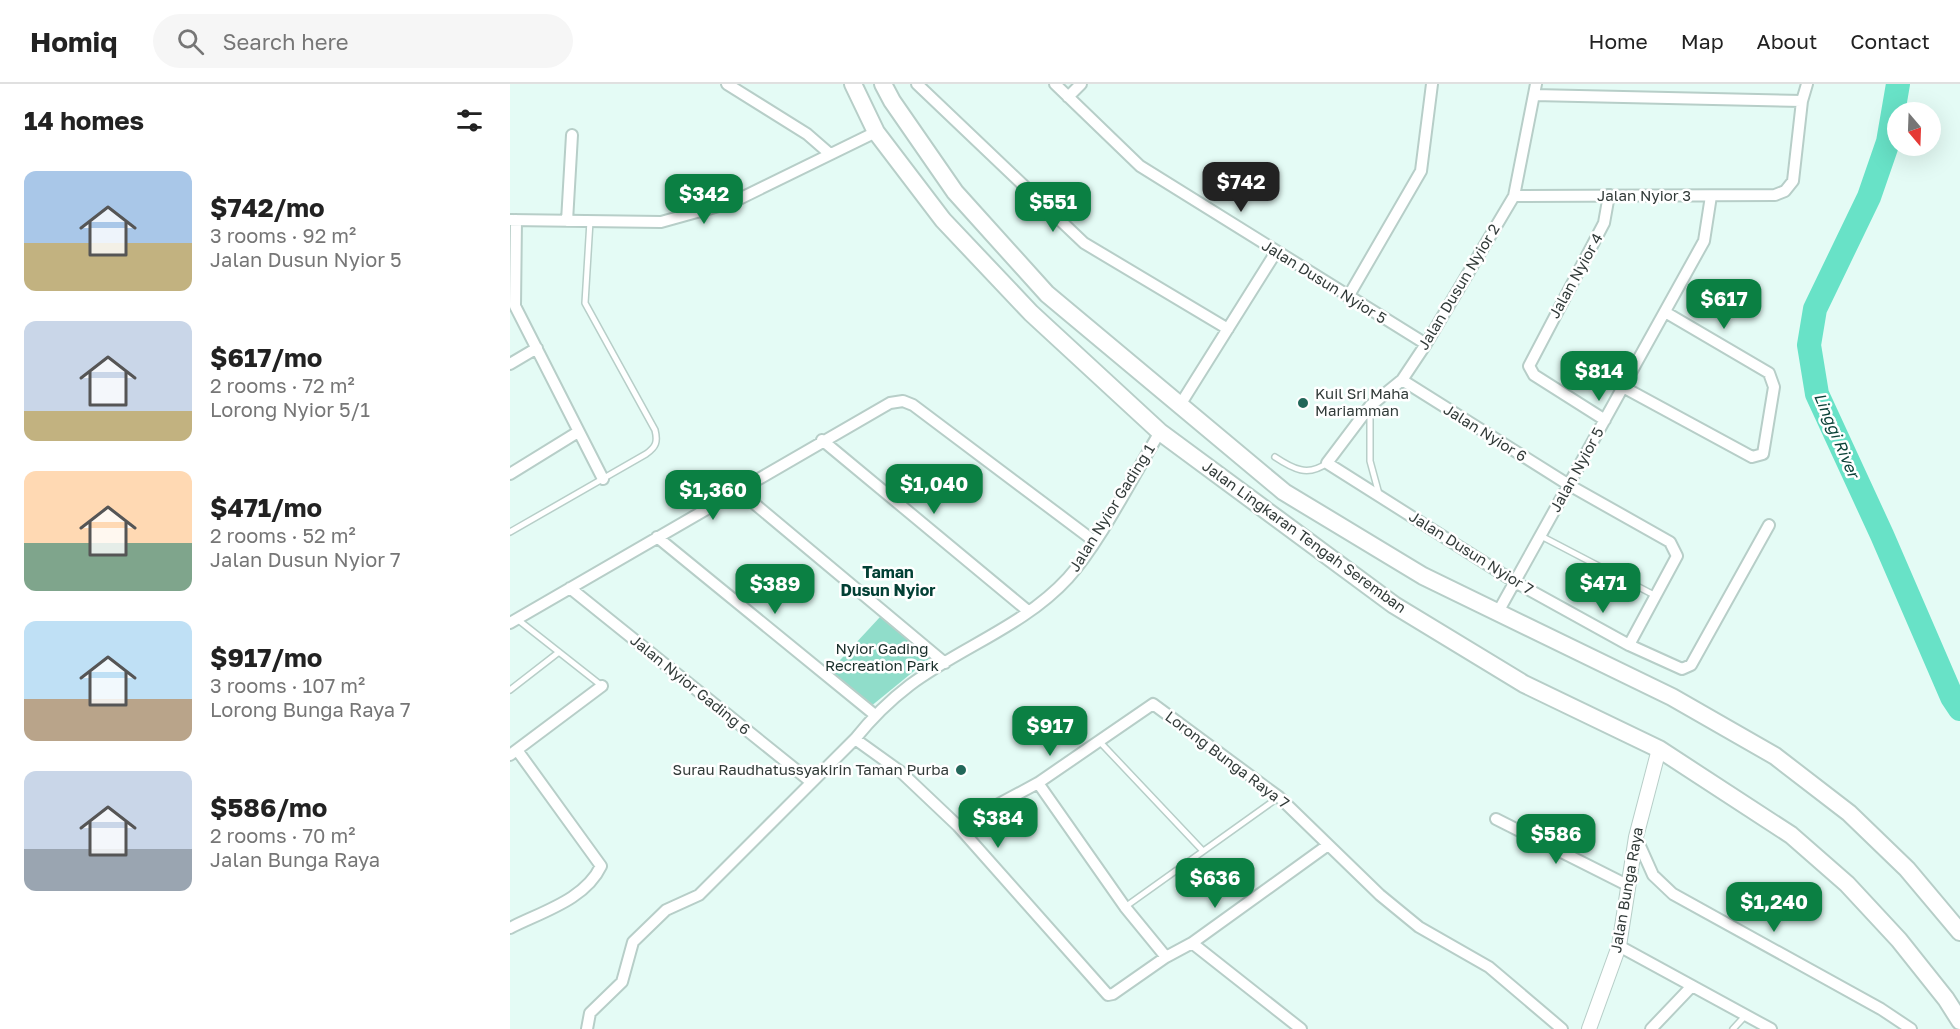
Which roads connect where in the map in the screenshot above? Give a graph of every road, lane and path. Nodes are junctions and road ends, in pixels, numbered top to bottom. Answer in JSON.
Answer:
{"nodes":[{"id":1,"x":727,"y":84,"type":"edge"},
{"id":2,"x":853,"y":84,"type":"edge"},
{"id":3,"x":883,"y":84,"type":"edge"},
{"id":4,"x":917,"y":84,"type":"edge"},
{"id":5,"x":1055,"y":84,"type":"edge"},
{"id":6,"x":1081,"y":84,"type":"edge"},
{"id":7,"x":1432,"y":84,"type":"edge"},
{"id":8,"x":1808,"y":84,"type":"edge"},
{"id":9,"x":1535,"y":89,"type":"edge"},
{"id":10,"x":1568,"y":90,"type":"edge"},
{"id":11,"x":1068,"y":96,"type":"junction"},
{"id":12,"x":1802,"y":101,"type":"junction"},
{"id":13,"x":876,"y":132,"type":"junction"},
{"id":14,"x":572,"y":135,"type":"dead end"},
{"id":15,"x":830,"y":154,"type":"junction"},
{"id":16,"x":1609,"y":195,"type":"junction"},
{"id":17,"x":1514,"y":196,"type":"junction"},
{"id":18,"x":1711,"y":196,"type":"junction"},
{"id":19,"x":513,"y":220,"type":"edge"},
{"id":20,"x":567,"y":221,"type":"junction"},
{"id":21,"x":590,"y":221,"type":"junction"},
{"id":22,"x":1276,"y":252,"type":"junction"},
{"id":23,"x":1348,"y":297,"type":"junction"},
{"id":24,"x":1665,"y":312,"type":"junction"},
{"id":25,"x":510,"y":322,"type":"edge"},
{"id":26,"x":523,"y":322,"type":"junction"},
{"id":27,"x":1228,"y":329,"type":"junction"},
{"id":28,"x":1426,"y":344,"type":"junction"},
{"id":29,"x":537,"y":348,"type":"junction"},
{"id":30,"x":510,"y":364,"type":"edge"},
{"id":31,"x":1402,"y":380,"type":"junction"},
{"id":32,"x":1623,"y":387,"type":"junction"},
{"id":33,"x":1180,"y":405,"type":"junction"},
{"id":34,"x":1370,"y":406,"type":"junction"},
{"id":35,"x":1605,"y":420,"type":"junction"},
{"id":36,"x":578,"y":432,"type":"junction"},
{"id":37,"x":1160,"y":432,"type":"junction"},
{"id":38,"x":822,"y":440,"type":"junction"},
{"id":39,"x":1275,"y":457,"type":"dead end"},
{"id":40,"x":1328,"y":462,"type":"junction"},
{"id":41,"x":510,"y":474,"type":"edge"},
{"id":42,"x":603,"y":479,"type":"junction"},
{"id":43,"x":1569,"y":485,"type":"junction"},
{"id":44,"x":738,"y":490,"type":"junction"},
{"id":45,"x":1380,"y":496,"type":"junction"},
{"id":46,"x":1769,"y":525,"type":"dead end"},
{"id":47,"x":510,"y":531,"type":"edge"},
{"id":48,"x":1540,"y":536,"type":"junction"},
{"id":49,"x":657,"y":537,"type":"junction"},
{"id":50,"x":1094,"y":541,"type":"junction"},
{"id":51,"x":1515,"y":582,"type":"junction"},
{"id":52,"x":570,"y":588,"type":"junction"},
{"id":53,"x":1656,"y":596,"type":"junction"},
{"id":54,"x":1028,"y":611,"type":"junction"},
{"id":55,"x":1498,"y":612,"type":"junction"},
{"id":56,"x":514,"y":621,"type":"edge"},
{"id":57,"x":1629,"y":645,"type":"junction"},
{"id":58,"x":559,"y":652,"type":"junction"},
{"id":59,"x":945,"y":663,"type":"junction"},
{"id":60,"x":602,"y":686,"type":"joint"},
{"id":61,"x":510,"y":690,"type":"edge"},
{"id":62,"x":875,"y":715,"type":"junction"},
{"id":63,"x":855,"y":739,"type":"junction"},
{"id":64,"x":1099,"y":741,"type":"junction"},
{"id":65,"x":1659,"y":750,"type":"junction"},
{"id":66,"x":514,"y":753,"type":"edge"},
{"id":67,"x":810,"y":781,"type":"junction"},
{"id":68,"x":1038,"y":783,"type":"junction"},
{"id":69,"x":1279,"y":797,"type":"junction"},
{"id":70,"x":1496,"y":819,"type":"dead end"},
{"id":71,"x":958,"y":826,"type":"junction"},
{"id":72,"x":1636,"y":837,"type":"junction"},
{"id":73,"x":1328,"y":845,"type":"junction"},
{"id":74,"x":1203,"y":851,"type":"junction"},
{"id":75,"x":1629,"y":885,"type":"junction"},
{"id":76,"x":1125,"y":907,"type":"junction"},
{"id":77,"x":512,"y":924,"type":"edge"},
{"id":78,"x":1960,"y":932,"type":"edge"},
{"id":79,"x":1192,"y":943,"type":"junction"},
{"id":80,"x":1620,"y":946,"type":"junction"},
{"id":81,"x":1166,"y":957,"type":"junction"},
{"id":82,"x":1692,"y":986,"type":"junction"},
{"id":83,"x":1746,"y":1016,"type":"junction"},
{"id":84,"x":1960,"y":1021,"type":"edge"},
{"id":85,"x":587,"y":1029,"type":"edge"},
{"id":86,"x":1301,"y":1029,"type":"edge"},
{"id":87,"x":1562,"y":1029,"type":"edge"},
{"id":88,"x":1589,"y":1029,"type":"edge"},
{"id":89,"x":1651,"y":1029,"type":"edge"},
{"id":90,"x":1733,"y":1029,"type":"edge"},
{"id":91,"x":1771,"y":1029,"type":"edge"},
{"id":92,"x":1911,"y":1029,"type":"edge"}],
"edges":[{"from":1,"to":15,"type":"street"},
{"from":2,"to":13,"type":"main road","name":"Jalan Lingkaran Tengah Seremban"},
{"from":3,"to":33,"type":"main road","name":"Jalan Lingkaran Tengah Seremban"},
{"from":4,"to":27,"type":"street"},
{"from":5,"to":11,"type":"street","name":"Jalan Dusun Nyior 5"},
{"from":6,"to":11,"type":"street"},
{"from":7,"to":23,"type":"street"},
{"from":8,"to":12,"type":"street"},
{"from":9,"to":10,"type":"street"},
{"from":9,"to":17,"type":"street","name":"Jalan Dusun Nyior 2"},
{"from":10,"to":12,"type":"street"},
{"from":11,"to":22,"type":"street","name":"Jalan Dusun Nyior 5"},
{"from":12,"to":18,"type":"street","name":"Jalan Nyior 3"},
{"from":13,"to":15,"type":"street"},
{"from":13,"to":37,"type":"main road","name":"Jalan Lingkaran Tengah Seremban"},
{"from":14,"to":20,"type":"street"},
{"from":15,"to":21,"type":"street"},
{"from":16,"to":17,"type":"street","name":"Jalan Nyior 3"},
{"from":16,"to":18,"type":"street","name":"Jalan Nyior 3"},
{"from":16,"to":35,"type":"street","name":"Jalan Nyior 4"},
{"from":17,"to":28,"type":"street","name":"Jalan Dusun Nyior 2"},
{"from":18,"to":24,"type":"street","name":"Jalan Nyior 5"},
{"from":19,"to":20,"type":"street"},
{"from":19,"to":26,"type":"street"},
{"from":20,"to":21,"type":"street"},
{"from":21,"to":42,"type":"lane"},
{"from":22,"to":23,"type":"street","name":"Jalan Dusun Nyior 5"},
{"from":22,"to":27,"type":"street"},
{"from":23,"to":28,"type":"street","name":"Jalan Dusun Nyior 5"},
{"from":24,"to":32,"type":"street","name":"Jalan Nyior 5"},
{"from":24,"to":32,"type":"street"},
{"from":25,"to":26,"type":"street"},
{"from":26,"to":29,"type":"street"},
{"from":27,"to":33,"type":"street"},
{"from":28,"to":31,"type":"street","name":"Jalan Dusun Nyior 2"},
{"from":29,"to":30,"type":"street"},
{"from":29,"to":36,"type":"street"},
{"from":31,"to":34,"type":"street","name":"Jalan Dusun Nyior 2"},
{"from":31,"to":43,"type":"street","name":"Jalan Nyior 6"},
{"from":32,"to":35,"type":"street","name":"Jalan Nyior 5"},
{"from":33,"to":55,"type":"main road","name":"Jalan Lingkaran Tengah Seremban"},
{"from":34,"to":40,"type":"street","name":"Jalan Dusun Nyior 2"},
{"from":34,"to":45,"type":"lane"},
{"from":35,"to":43,"type":"street","name":"Jalan Nyior 5"},
{"from":36,"to":41,"type":"street"},
{"from":36,"to":42,"type":"street"},
{"from":37,"to":50,"type":"street","name":"Jalan Nyior Gading 1"},
{"from":37,"to":65,"type":"main road","name":"Jalan Lingkaran Tengah Seremban"},
{"from":38,"to":44,"type":"street"},
{"from":38,"to":50,"type":"street"},
{"from":38,"to":54,"type":"street"},
{"from":39,"to":40,"type":"lane"},
{"from":40,"to":45,"type":"street","name":"Jalan Dusun Nyior 7"},
{"from":42,"to":47,"type":"lane"},
{"from":43,"to":48,"type":"street","name":"Jalan Nyior 5"},
{"from":43,"to":53,"type":"street","name":"Jalan Nyior 6"},
{"from":44,"to":49,"type":"street"},
{"from":44,"to":59,"type":"street"},
{"from":45,"to":51,"type":"street","name":"Jalan Dusun Nyior 7"},
{"from":46,"to":57,"type":"street","name":"Jalan Dusun Nyior 7"},
{"from":48,"to":51,"type":"street","name":"Jalan Nyior 5"},
{"from":48,"to":53,"type":"lane"},
{"from":49,"to":52,"type":"street"},
{"from":49,"to":62,"type":"street"},
{"from":50,"to":54,"type":"street","name":"Jalan Nyior Gading 1"},
{"from":51,"to":55,"type":"street","name":"Jalan Nyior 5"},
{"from":51,"to":57,"type":"street","name":"Jalan Dusun Nyior 7"},
{"from":52,"to":56,"type":"street"},
{"from":52,"to":67,"type":"street","name":"Jalan Nyior Gading 6"},
{"from":53,"to":57,"type":"street"},
{"from":54,"to":59,"type":"street","name":"Jalan Nyior Gading 1"},
{"from":55,"to":78,"type":"main road","name":"Jalan Lingkaran Tengah Seremban"},
{"from":56,"to":58,"type":"lane"},
{"from":58,"to":60,"type":"lane"},
{"from":58,"to":61,"type":"lane"},
{"from":59,"to":62,"type":"street","name":"Jalan Nyior Gading 1"},
{"from":60,"to":66,"type":"street"},
{"from":62,"to":63,"type":"street","name":"Jalan Nyior Gading 1"},
{"from":63,"to":67,"type":"street","name":"Jalan Nyior Gading 1"},
{"from":63,"to":71,"type":"street"},
{"from":64,"to":68,"type":"street","name":"Lorong Bunga Raya 7"},
{"from":64,"to":69,"type":"street","name":"Lorong Bunga Raya 7"},
{"from":64,"to":74,"type":"lane"},
{"from":65,"to":72,"type":"street","name":"Jalan Bunga Raya"},
{"from":65,"to":84,"type":"main road","name":"Jalan Lingkaran Tengah Seremban"},
{"from":66,"to":77,"type":"street"},
{"from":67,"to":85,"type":"street","name":"Jalan Nyior Gading 1"},
{"from":68,"to":71,"type":"street","name":"Lorong Bunga Raya 7"},
{"from":68,"to":76,"type":"street"},
{"from":69,"to":73,"type":"street","name":"Lorong Bunga Raya 7"},
{"from":69,"to":74,"type":"lane"},
{"from":70,"to":75,"type":"street"},
{"from":71,"to":81,"type":"street"},
{"from":72,"to":75,"type":"street","name":"Jalan Bunga Raya"},
{"from":72,"to":92,"type":"street"},
{"from":73,"to":79,"type":"street"},
{"from":73,"to":87,"type":"street","name":"Lorong Bunga Raya 7"},
{"from":74,"to":76,"type":"lane"},
{"from":75,"to":80,"type":"street","name":"Jalan Bunga Raya"},
{"from":76,"to":81,"type":"street"},
{"from":79,"to":81,"type":"street"},
{"from":79,"to":86,"type":"street"},
{"from":80,"to":82,"type":"street"},
{"from":80,"to":88,"type":"street","name":"Jalan Bunga Raya"},
{"from":82,"to":83,"type":"street"},
{"from":82,"to":89,"type":"street"},
{"from":83,"to":90,"type":"lane"},
{"from":83,"to":91,"type":"street"}]}
